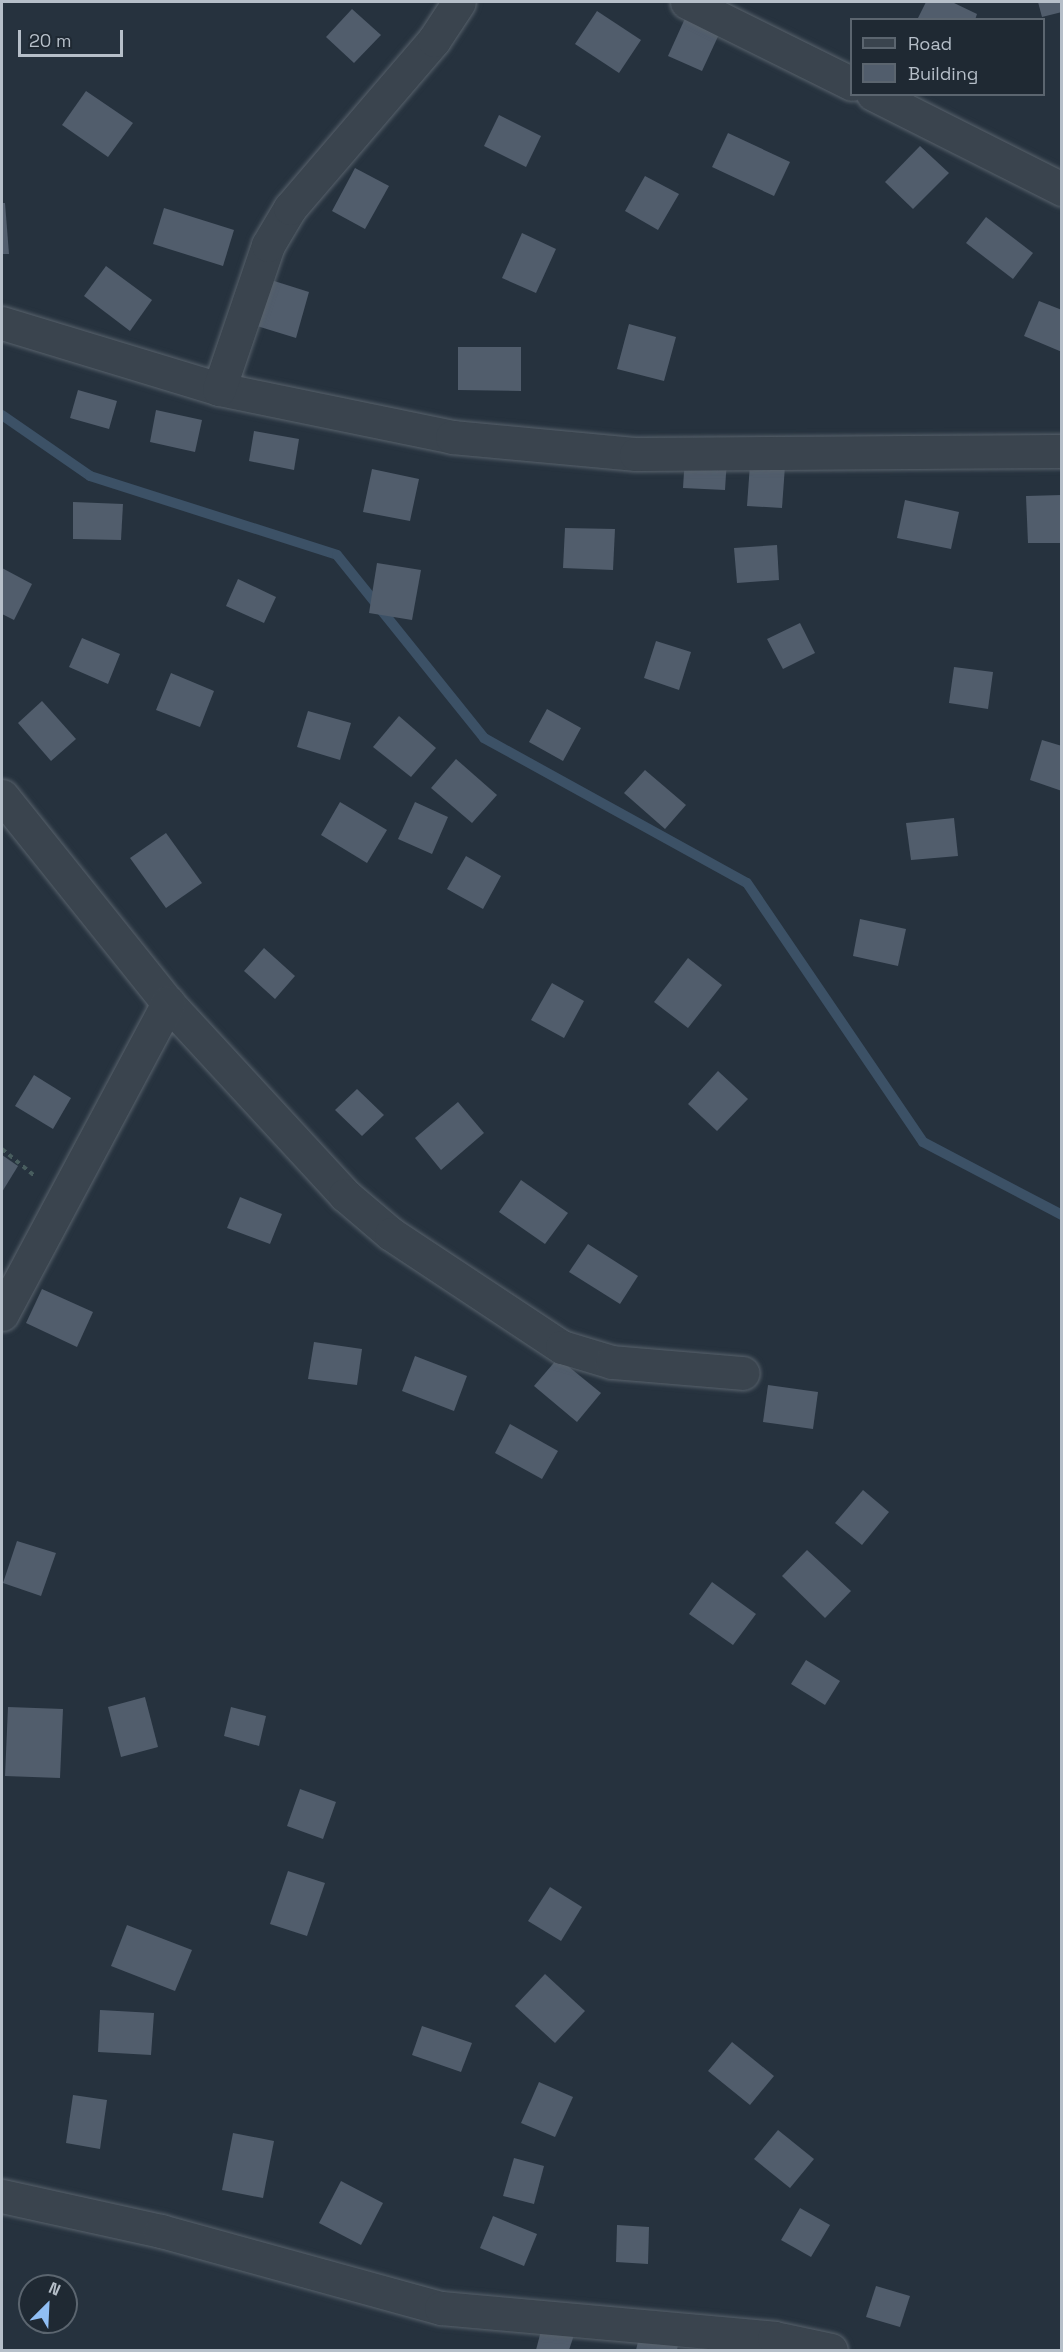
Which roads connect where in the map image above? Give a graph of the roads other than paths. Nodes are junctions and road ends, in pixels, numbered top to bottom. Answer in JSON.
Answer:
{"nodes":[{"id":1,"x":459,"y":2,"type":"edge"},
{"id":2,"x":687,"y":2,"type":"edge"},
{"id":3,"x":850,"y":83,"type":"edge"},
{"id":4,"x":877,"y":96,"type":"edge"},
{"id":5,"x":1062,"y":189,"type":"edge"},
{"id":6,"x":2,"y":323,"type":"edge"},
{"id":7,"x":219,"y":389,"type":"junction"},
{"id":8,"x":1062,"y":451,"type":"edge"},
{"id":9,"x":2,"y":796,"type":"edge"},
{"id":10,"x":168,"y":1003,"type":"junction"},
{"id":11,"x":2,"y":1314,"type":"edge"},
{"id":12,"x":743,"y":1373,"type":"dead end"},
{"id":13,"x":2,"y":2196,"type":"edge"},
{"id":14,"x":831,"y":2350,"type":"edge"}],
"edges":[{"from":1,"to":7,"type":"street"},
{"from":2,"to":3,"type":"street"},
{"from":4,"to":5,"type":"street"},
{"from":6,"to":7,"type":"street"},
{"from":7,"to":8,"type":"street"},
{"from":9,"to":10,"type":"street"},
{"from":10,"to":11,"type":"street"},
{"from":10,"to":12,"type":"street"},
{"from":13,"to":14,"type":"street"}]}
